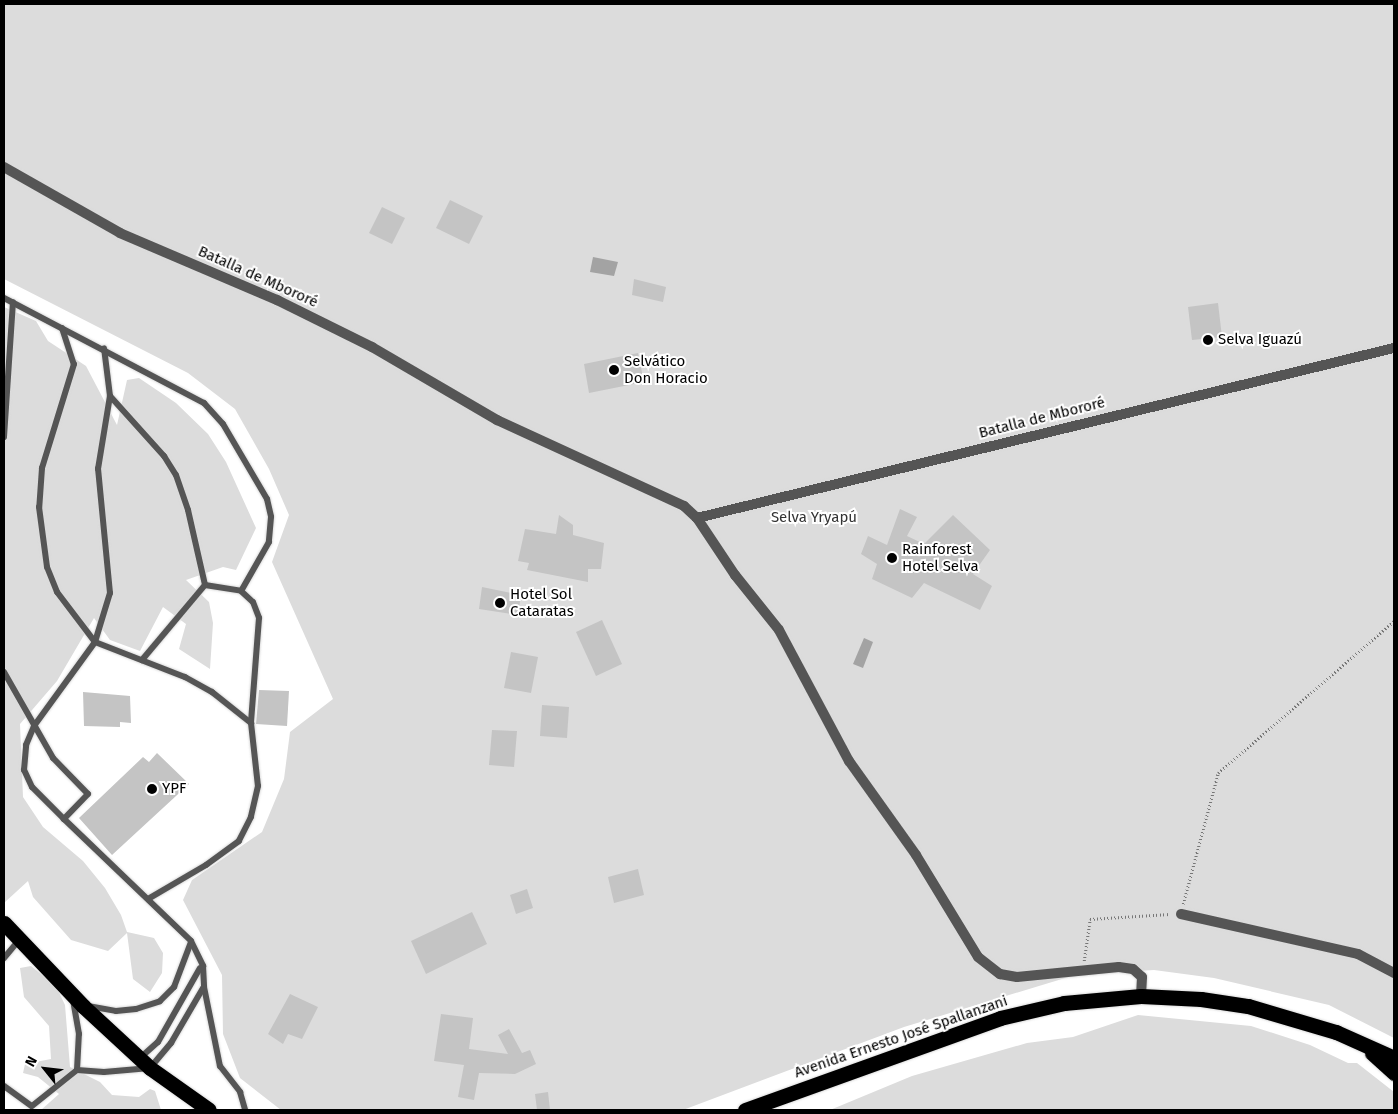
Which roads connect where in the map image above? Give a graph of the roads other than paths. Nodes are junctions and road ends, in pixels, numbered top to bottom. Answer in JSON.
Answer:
{"nodes":[{"id":1,"x":4,"y":168,"type":"edge"},
{"id":2,"x":4,"y":298,"type":"edge"},
{"id":3,"x":13,"y":302,"type":"junction"},
{"id":4,"x":62,"y":328,"type":"junction"},
{"id":5,"x":104,"y":348,"type":"junction"},
{"id":6,"x":1394,"y":348,"type":"edge"},
{"id":7,"x":110,"y":396,"type":"junction"},
{"id":8,"x":4,"y":437,"type":"edge"},
{"id":9,"x":696,"y":518,"type":"junction"},
{"id":10,"x":205,"y":585,"type":"junction"},
{"id":11,"x":241,"y":591,"type":"junction"},
{"id":12,"x":95,"y":642,"type":"junction"},
{"id":13,"x":142,"y":660,"type":"junction"},
{"id":14,"x":4,"y":672,"type":"edge"},
{"id":15,"x":251,"y":723,"type":"junction"},
{"id":16,"x":34,"y":726,"type":"junction"},
{"id":17,"x":64,"y":820,"type":"junction"},
{"id":18,"x":148,"y":899,"type":"junction"},
{"id":19,"x":1181,"y":914,"type":"road end"},
{"id":20,"x":4,"y":923,"type":"edge"},
{"id":21,"x":20,"y":940,"type":"junction"},
{"id":22,"x":191,"y":941,"type":"junction"},
{"id":23,"x":4,"y":958,"type":"edge"},
{"id":24,"x":202,"y":966,"type":"junction"},
{"id":25,"x":1394,"y":973,"type":"edge"},
{"id":26,"x":204,"y":987,"type":"junction"},
{"id":27,"x":72,"y":994,"type":"junction"},
{"id":28,"x":1141,"y":996,"type":"junction"},
{"id":29,"x":84,"y":1006,"type":"junction"},
{"id":30,"x":1363,"y":1046,"type":"junction"},
{"id":31,"x":1394,"y":1058,"type":"edge"},
{"id":32,"x":145,"y":1063,"type":"junction"},
{"id":33,"x":77,"y":1070,"type":"junction"},
{"id":34,"x":1394,"y":1072,"type":"edge"},
{"id":35,"x":4,"y":1086,"type":"edge"},
{"id":36,"x":34,"y":1108,"type":"edge"},
{"id":37,"x":210,"y":1110,"type":"edge"},
{"id":38,"x":246,"y":1110,"type":"edge"},
{"id":39,"x":746,"y":1110,"type":"edge"}],
"edges":[{"from":1,"to":9,"type":"street","name":"Batalla de Mbororé"},
{"from":2,"to":3,"type":"lane"},
{"from":3,"to":4,"type":"lane"},
{"from":3,"to":8,"type":"lane"},
{"from":4,"to":5,"type":"lane"},
{"from":4,"to":12,"type":"lane"},
{"from":5,"to":7,"type":"lane"},
{"from":5,"to":11,"type":"lane"},
{"from":6,"to":9,"type":"street","name":"Batalla de Mbororé"},
{"from":7,"to":10,"type":"lane"},
{"from":7,"to":12,"type":"lane"},
{"from":9,"to":28,"type":"street"},
{"from":10,"to":11,"type":"lane"},
{"from":10,"to":13,"type":"lane"},
{"from":11,"to":15,"type":"lane"},
{"from":12,"to":13,"type":"lane"},
{"from":12,"to":16,"type":"lane"},
{"from":13,"to":15,"type":"lane"},
{"from":14,"to":16,"type":"lane"},
{"from":15,"to":18,"type":"lane"},
{"from":16,"to":17,"type":"lane"},
{"from":16,"to":17,"type":"lane"},
{"from":17,"to":18,"type":"lane"},
{"from":18,"to":22,"type":"lane"},
{"from":19,"to":25,"type":"street"},
{"from":20,"to":21,"type":"highway"},
{"from":21,"to":23,"type":"lane"},
{"from":21,"to":27,"type":"highway"},
{"from":22,"to":24,"type":"lane"},
{"from":22,"to":29,"type":"lane"},
{"from":24,"to":26,"type":"lane"},
{"from":24,"to":32,"type":"lane"},
{"from":26,"to":32,"type":"lane"},
{"from":26,"to":38,"type":"lane"},
{"from":27,"to":29,"type":"highway"},
{"from":27,"to":33,"type":"lane"},
{"from":28,"to":30,"type":"highway","name":"Avenida Ernesto José Spallanzani"},
{"from":28,"to":39,"type":"highway","name":"Avenida Ernesto José Spallanzani"},
{"from":29,"to":32,"type":"highway"},
{"from":30,"to":31,"type":"highway","name":"Avenida Ernesto José Spallanzani"},
{"from":30,"to":34,"type":"highway","name":"Avenida Ernesto José Spallanzani"},
{"from":32,"to":33,"type":"lane"},
{"from":32,"to":37,"type":"highway"},
{"from":33,"to":36,"type":"lane"},
{"from":35,"to":36,"type":"lane"}]}
